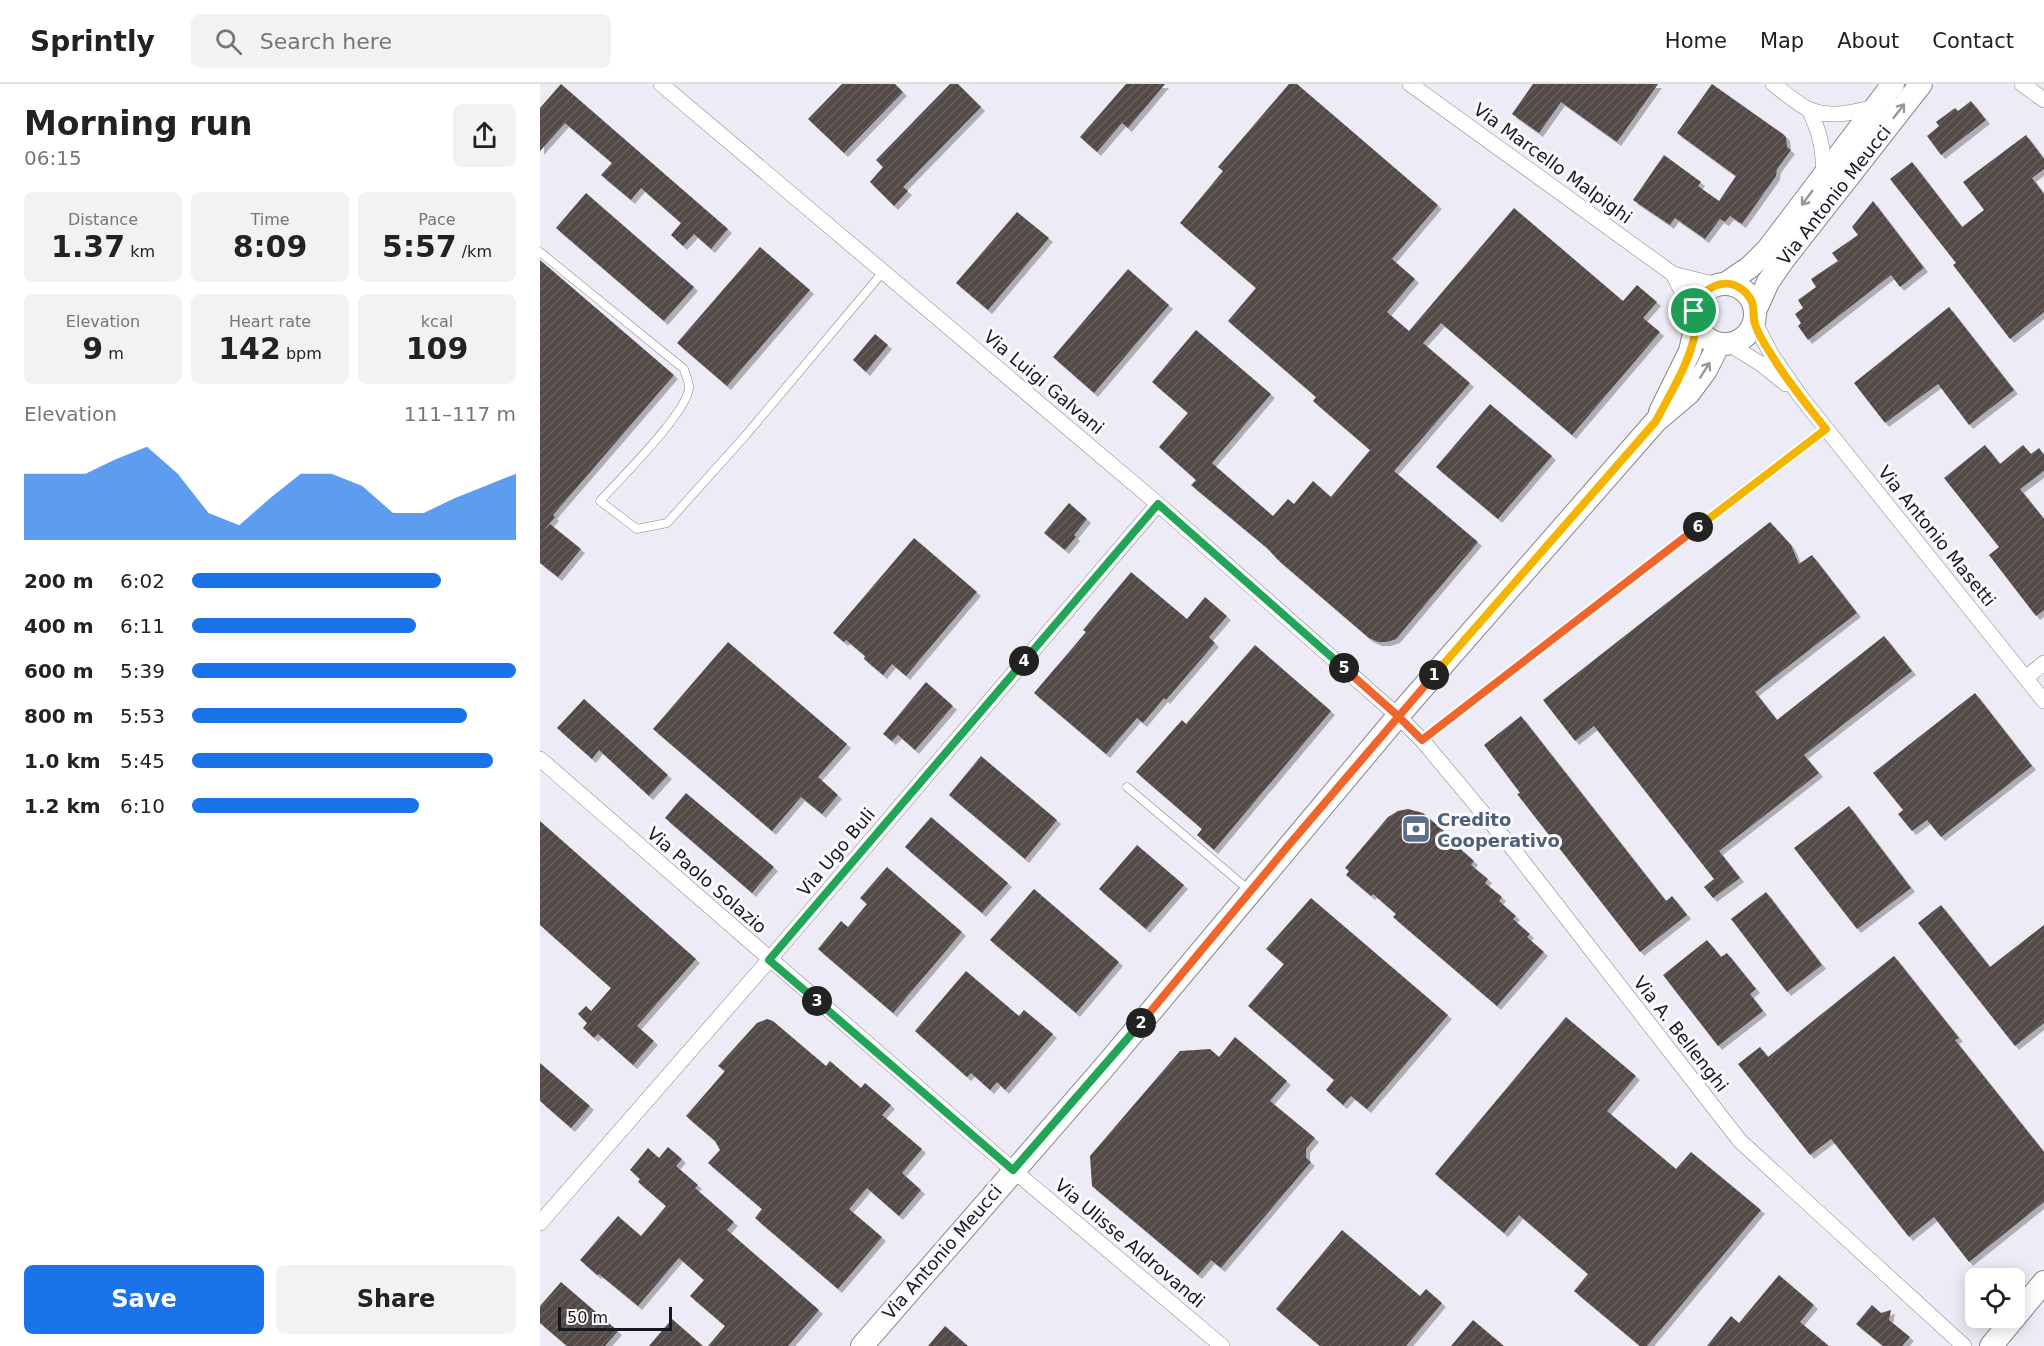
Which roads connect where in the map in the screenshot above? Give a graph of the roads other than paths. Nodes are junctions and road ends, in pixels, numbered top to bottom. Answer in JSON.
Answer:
{"nodes":[{"id":1,"x":661,"y":84,"type":"edge"},
{"id":2,"x":1410,"y":84,"type":"edge"},
{"id":3,"x":1773,"y":84,"type":"edge"},
{"id":4,"x":1893,"y":84,"type":"edge"},
{"id":5,"x":1921,"y":84,"type":"edge"},
{"id":6,"x":2022,"y":84,"type":"edge"},
{"id":7,"x":2044,"y":100,"type":"edge"},
{"id":8,"x":1875,"y":107,"type":"junction"},
{"id":9,"x":1809,"y":110,"type":"junction"},
{"id":10,"x":1824,"y":175,"type":"junction"},
{"id":11,"x":540,"y":252,"type":"edge"},
{"id":12,"x":883,"y":272,"type":"junction"},
{"id":13,"x":1673,"y":273,"type":"junction"},
{"id":14,"x":1721,"y":285,"type":"junction"},
{"id":15,"x":1754,"y":316,"type":"junction"},
{"id":16,"x":1695,"y":320,"type":"junction"},
{"id":17,"x":1724,"y":344,"type":"junction"},
{"id":18,"x":1800,"y":396,"type":"junction"},
{"id":19,"x":1656,"y":421,"type":"junction"},
{"id":20,"x":1826,"y":429,"type":"junction"},
{"id":21,"x":1158,"y":504,"type":"junction"},
{"id":22,"x":2044,"y":663,"type":"edge"},
{"id":23,"x":2027,"y":677,"type":"junction"},
{"id":24,"x":2044,"y":701,"type":"edge"},
{"id":25,"x":1398,"y":716,"type":"junction"},
{"id":26,"x":1422,"y":740,"type":"junction"},
{"id":27,"x":540,"y":759,"type":"edge"},
{"id":28,"x":1127,"y":787,"type":"dead end"},
{"id":29,"x":1250,"y":891,"type":"junction"},
{"id":30,"x":769,"y":960,"type":"junction"},
{"id":31,"x":1013,"y":1170,"type":"junction"},
{"id":32,"x":540,"y":1223,"type":"edge"},
{"id":33,"x":2044,"y":1282,"type":"edge"},
{"id":34,"x":862,"y":1346,"type":"edge"},
{"id":35,"x":1221,"y":1346,"type":"edge"},
{"id":36,"x":1964,"y":1346,"type":"edge"},
{"id":37,"x":1991,"y":1346,"type":"edge"}],
"edges":[{"from":1,"to":12,"type":"street","name":"Via Luigi Galvani"},
{"from":2,"to":13,"type":"street","name":"Via Marcello Malpighi"},
{"from":3,"to":9,"type":"street"},
{"from":4,"to":8,"type":"street","name":"Via Antonio Meucci"},
{"from":15,"to":5,"type":"street","name":"Via Antonio Meucci","one_way":true},
{"from":6,"to":7,"type":"street"},
{"from":8,"to":9,"type":"street"},
{"from":8,"to":10,"type":"street","name":"Via Antonio Meucci"},
{"from":9,"to":10,"type":"street"},
{"from":10,"to":14,"type":"street","name":"Via Antonio Meucci","one_way":true},
{"from":11,"to":12,"type":"lane"},
{"from":12,"to":21,"type":"street","name":"Via Luigi Galvani"},
{"from":13,"to":14,"type":"street","name":"Via Marcello Malpighi"},
{"from":13,"to":16,"type":"street","name":"Via Marcello Malpighi"},
{"from":14,"to":15,"type":"street"},
{"from":14,"to":16,"type":"street"},
{"from":15,"to":17,"type":"street"},
{"from":15,"to":18,"type":"street","name":"Via Antonio Masetti"},
{"from":16,"to":17,"type":"street"},
{"from":16,"to":19,"type":"street","name":"Via Antonio Meucci"},
{"from":17,"to":18,"type":"street","name":"Via Antonio Masetti"},
{"from":19,"to":17,"type":"street","name":"Via Antonio Meucci","one_way":true},
{"from":18,"to":20,"type":"street","name":"Via Antonio Masetti"},
{"from":19,"to":25,"type":"street","name":"Via Antonio Meucci"},
{"from":20,"to":23,"type":"street","name":"Via Antonio Masetti"},
{"from":20,"to":26,"type":"lane"},
{"from":21,"to":25,"type":"street","name":"Via Luigi Galvani"},
{"from":21,"to":30,"type":"street","name":"Via Ugo Buli"},
{"from":22,"to":23,"type":"street"},
{"from":23,"to":24,"type":"street","name":"Via Antonio Masetti"},
{"from":25,"to":26,"type":"street","name":"Via A. Bellenghi"},
{"from":25,"to":29,"type":"street","name":"Via Antonio Meucci"},
{"from":26,"to":36,"type":"street","name":"Via A. Bellenghi"},
{"from":27,"to":30,"type":"street","name":"Via Paolo Solazio"},
{"from":28,"to":29,"type":"lane"},
{"from":29,"to":31,"type":"street","name":"Via Antonio Meucci"},
{"from":30,"to":31,"type":"street","name":"Via Paolo Solazio"},
{"from":30,"to":32,"type":"street","name":"Via Ugo Buli"},
{"from":31,"to":34,"type":"street","name":"Via Antonio Meucci"},
{"from":31,"to":35,"type":"street","name":"Via Ulisse Aldrovandi"},
{"from":33,"to":37,"type":"street"}]}
